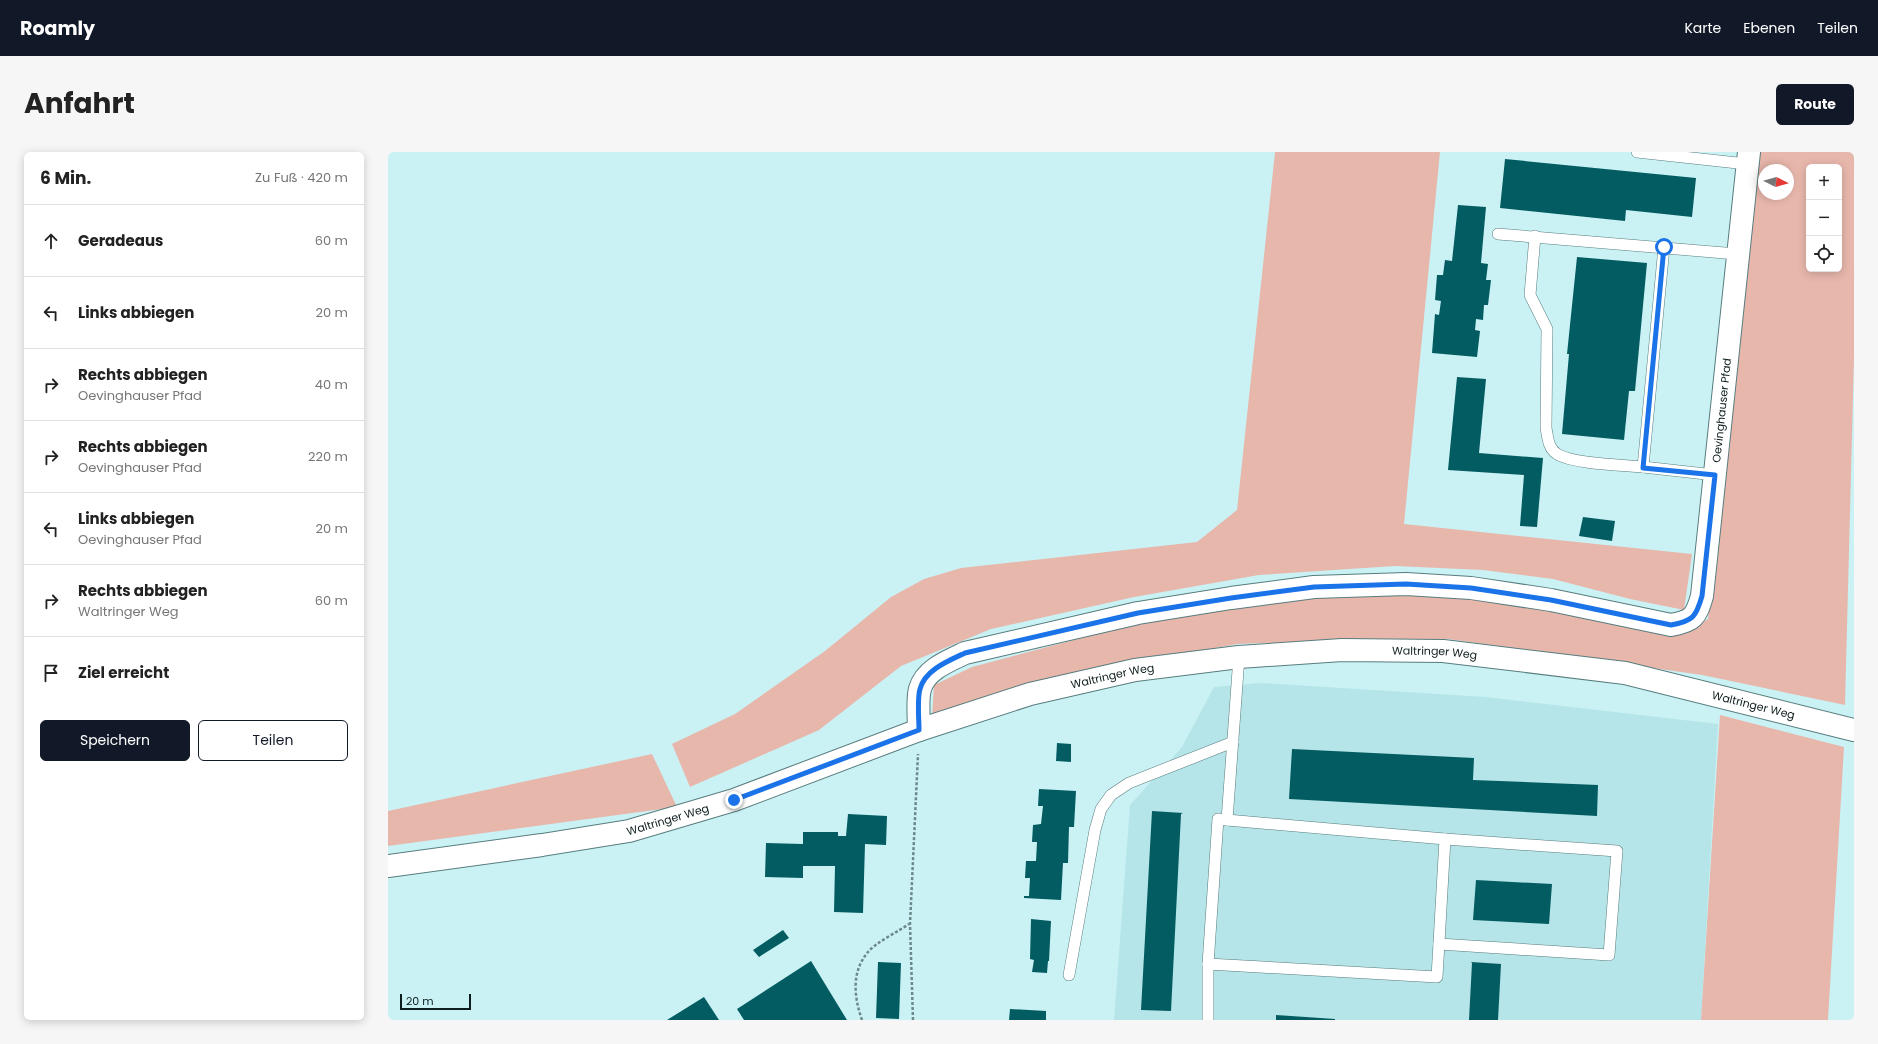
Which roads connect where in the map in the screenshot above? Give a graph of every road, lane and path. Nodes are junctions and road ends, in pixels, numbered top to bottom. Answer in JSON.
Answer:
{"nodes":[{"id":1,"x":1637,"y":152,"type":"edge"},
{"id":2,"x":1748,"y":158,"type":"edge"},
{"id":3,"x":1498,"y":234,"type":"dead end"},
{"id":4,"x":1535,"y":236,"type":"junction"},
{"id":5,"x":1664,"y":247,"type":"junction"},
{"id":6,"x":1737,"y":254,"type":"junction"},
{"id":7,"x":1643,"y":468,"type":"junction"},
{"id":8,"x":1715,"y":475,"type":"junction"},
{"id":9,"x":1238,"y":656,"type":"junction"},
{"id":10,"x":919,"y":730,"type":"junction"},
{"id":11,"x":1854,"y":730,"type":"edge"},
{"id":12,"x":1233,"y":742,"type":"junction"},
{"id":13,"x":1226,"y":820,"type":"junction"},
{"id":14,"x":1445,"y":839,"type":"junction"},
{"id":15,"x":388,"y":866,"type":"edge"},
{"id":16,"x":910,"y":924,"type":"junction"},
{"id":17,"x":1439,"y":944,"type":"junction"},
{"id":18,"x":1208,"y":964,"type":"junction"},
{"id":19,"x":1069,"y":975,"type":"dead end"},
{"id":20,"x":862,"y":1020,"type":"edge"},
{"id":21,"x":914,"y":1020,"type":"edge"},
{"id":22,"x":1207,"y":1020,"type":"edge"}],
"edges":[{"from":1,"to":2,"type":"lane"},
{"from":2,"to":6,"type":"street","name":"Oevinghauser Pfad"},
{"from":3,"to":4,"type":"lane"},
{"from":4,"to":5,"type":"lane"},
{"from":4,"to":7,"type":"lane"},
{"from":5,"to":6,"type":"lane"},
{"from":5,"to":7,"type":"lane"},
{"from":6,"to":8,"type":"street","name":"Oevinghauser Pfad"},
{"from":7,"to":8,"type":"lane"},
{"from":8,"to":10,"type":"street","name":"Oevinghauser Pfad"},
{"from":9,"to":10,"type":"street","name":"Waltringer Weg"},
{"from":9,"to":11,"type":"street","name":"Waltringer Weg"},
{"from":9,"to":12,"type":"lane"},
{"from":10,"to":15,"type":"street","name":"Waltringer Weg"},
{"from":10,"to":16,"type":"path"},
{"from":12,"to":13,"type":"lane"},
{"from":12,"to":19,"type":"lane"},
{"from":13,"to":14,"type":"lane"},
{"from":13,"to":18,"type":"lane"},
{"from":14,"to":17,"type":"lane"},
{"from":14,"to":17,"type":"lane"},
{"from":16,"to":20,"type":"path"},
{"from":16,"to":21,"type":"path"},
{"from":17,"to":18,"type":"lane"},
{"from":18,"to":22,"type":"lane"}]}
